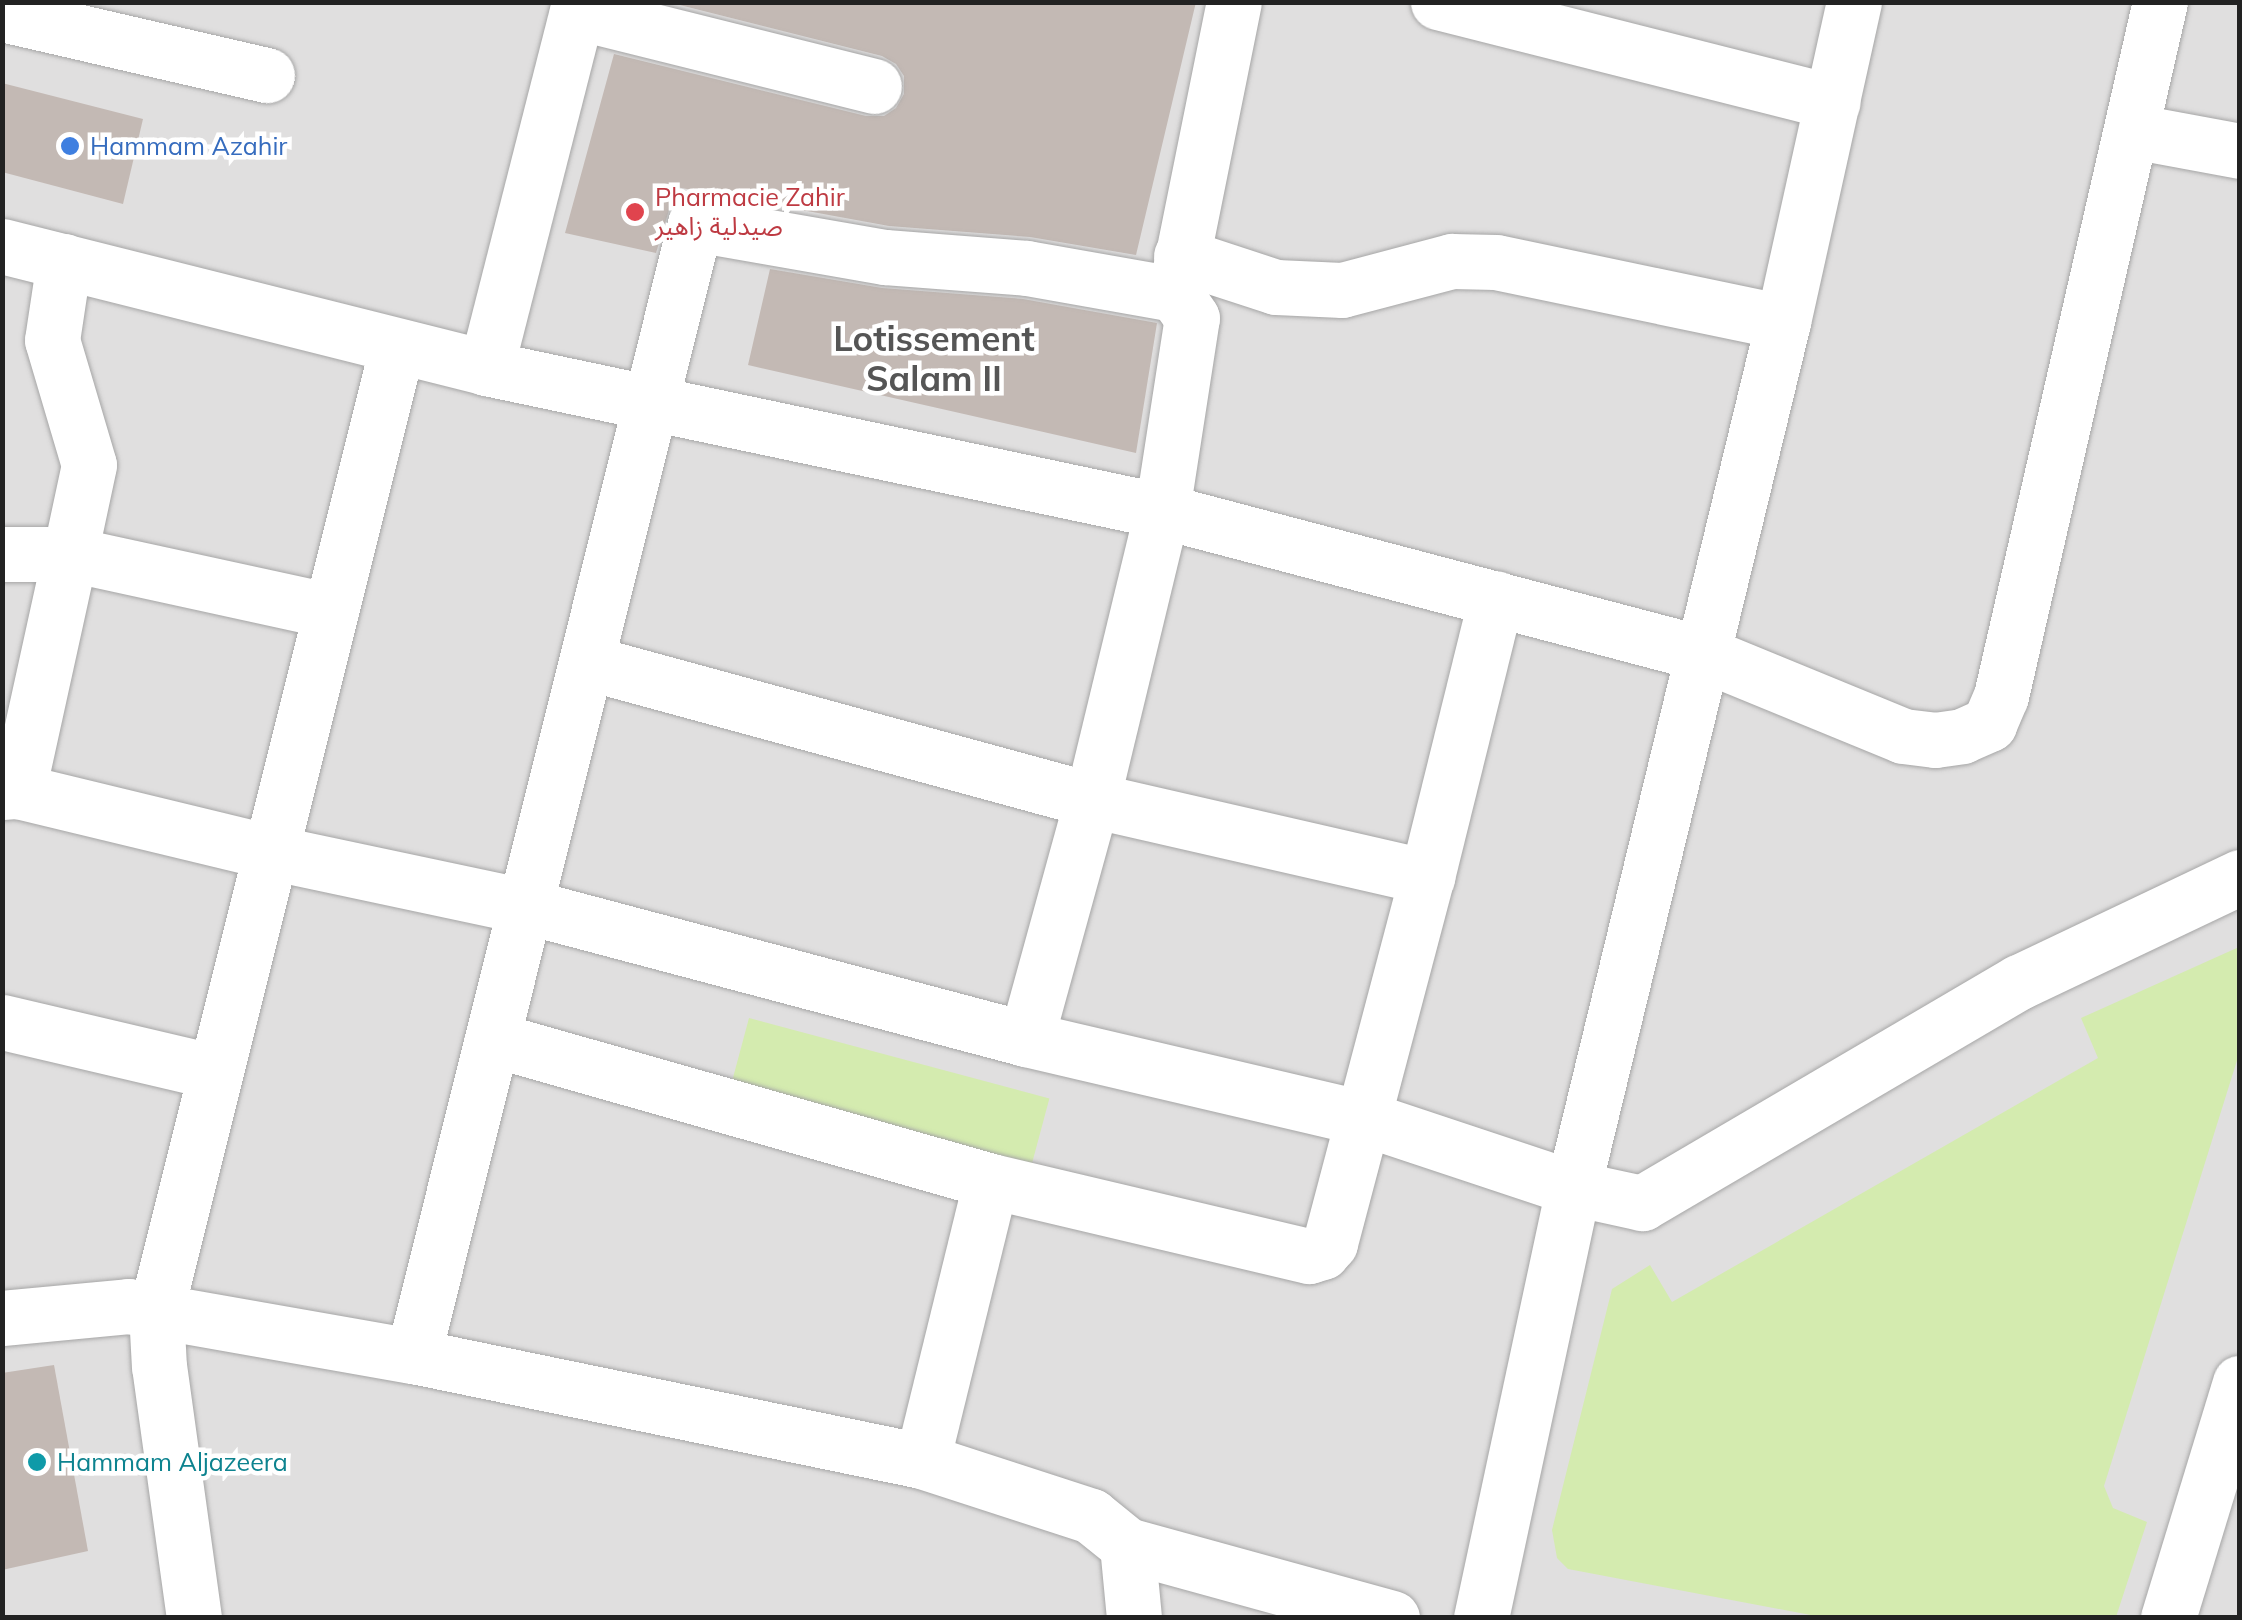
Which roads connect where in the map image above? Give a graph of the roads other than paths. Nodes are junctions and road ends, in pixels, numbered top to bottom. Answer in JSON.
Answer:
{"nodes":[{"id":1,"x":1234,"y":2,"type":"edge"},
{"id":2,"x":1438,"y":2,"type":"edge"},
{"id":3,"x":1854,"y":2,"type":"edge"},
{"id":4,"x":2160,"y":2,"type":"edge"},
{"id":5,"x":578,"y":7,"type":"edge"},
{"id":6,"x":2,"y":14,"type":"edge"},
{"id":7,"x":266,"y":75,"type":"dead end"},
{"id":8,"x":874,"y":86,"type":"dead end"},
{"id":9,"x":1833,"y":102,"type":"junction"},
{"id":10,"x":2132,"y":131,"type":"junction"},
{"id":11,"x":2240,"y":152,"type":"edge"},
{"id":12,"x":2,"y":246,"type":"edge"},
{"id":13,"x":64,"y":261,"type":"junction"},
{"id":14,"x":1178,"y":275,"type":"junction"},
{"id":15,"x":1783,"y":322,"type":"junction"},
{"id":16,"x":397,"y":347,"type":"junction"},
{"id":17,"x":486,"y":368,"type":"junction"},
{"id":18,"x":651,"y":403,"type":"junction"},
{"id":19,"x":1162,"y":511,"type":"junction"},
{"id":20,"x":2,"y":554,"type":"edge"},
{"id":21,"x":70,"y":554,"type":"junction"},
{"id":22,"x":1496,"y":598,"type":"junction"},
{"id":23,"x":331,"y":611,"type":"junction"},
{"id":24,"x":1701,"y":653,"type":"junction"},
{"id":25,"x":586,"y":662,"type":"junction"},
{"id":26,"x":10,"y":792,"type":"edge"},
{"id":27,"x":1092,"y":800,"type":"junction"},
{"id":28,"x":270,"y":852,"type":"junction"},
{"id":29,"x":1427,"y":877,"type":"junction"},
{"id":30,"x":2240,"y":877,"type":"edge"},
{"id":31,"x":525,"y":906,"type":"junction"},
{"id":32,"x":2,"y":1022,"type":"edge"},
{"id":33,"x":492,"y":1039,"type":"junction"},
{"id":34,"x":1026,"y":1039,"type":"junction"},
{"id":35,"x":215,"y":1072,"type":"junction"},
{"id":36,"x":1363,"y":1118,"type":"junction"},
{"id":37,"x":991,"y":1181,"type":"junction"},
{"id":38,"x":1573,"y":1188,"type":"junction"},
{"id":39,"x":156,"y":1311,"type":"junction"},
{"id":40,"x":2,"y":1318,"type":"edge"},
{"id":41,"x":413,"y":1356,"type":"junction"},
{"id":42,"x":2240,"y":1383,"type":"edge"},
{"id":43,"x":922,"y":1461,"type":"junction"},
{"id":44,"x":1128,"y":1546,"type":"junction"},
{"id":45,"x":194,"y":1618,"type":"edge"},
{"id":46,"x":1134,"y":1618,"type":"edge"},
{"id":47,"x":1392,"y":1618,"type":"edge"},
{"id":48,"x":1481,"y":1618,"type":"edge"},
{"id":49,"x":2168,"y":1618,"type":"edge"}],
"edges":[{"from":1,"to":14,"type":"street"},
{"from":2,"to":9,"type":"street"},
{"from":3,"to":9,"type":"street"},
{"from":4,"to":10,"type":"street"},
{"from":5,"to":8,"type":"street"},
{"from":5,"to":17,"type":"street"},
{"from":6,"to":7,"type":"street"},
{"from":9,"to":15,"type":"street"},
{"from":10,"to":11,"type":"street"},
{"from":10,"to":24,"type":"street"},
{"from":12,"to":13,"type":"street"},
{"from":13,"to":16,"type":"street"},
{"from":13,"to":21,"type":"street"},
{"from":14,"to":15,"type":"street"},
{"from":14,"to":18,"type":"street"},
{"from":14,"to":19,"type":"street"},
{"from":15,"to":24,"type":"street"},
{"from":16,"to":17,"type":"street"},
{"from":16,"to":23,"type":"street"},
{"from":17,"to":18,"type":"street"},
{"from":18,"to":19,"type":"street"},
{"from":18,"to":25,"type":"street"},
{"from":19,"to":22,"type":"street"},
{"from":19,"to":27,"type":"street"},
{"from":20,"to":21,"type":"street"},
{"from":21,"to":23,"type":"street"},
{"from":21,"to":26,"type":"street"},
{"from":22,"to":24,"type":"street"},
{"from":22,"to":29,"type":"street"},
{"from":23,"to":28,"type":"street"},
{"from":24,"to":38,"type":"street"},
{"from":25,"to":27,"type":"street"},
{"from":25,"to":31,"type":"street"},
{"from":26,"to":28,"type":"street"},
{"from":27,"to":29,"type":"street"},
{"from":27,"to":34,"type":"street"},
{"from":28,"to":31,"type":"street"},
{"from":28,"to":35,"type":"street"},
{"from":29,"to":36,"type":"street"},
{"from":30,"to":38,"type":"street"},
{"from":31,"to":33,"type":"street"},
{"from":31,"to":34,"type":"street"},
{"from":32,"to":35,"type":"street"},
{"from":33,"to":37,"type":"street"},
{"from":33,"to":41,"type":"street"},
{"from":34,"to":36,"type":"street"},
{"from":35,"to":39,"type":"street"},
{"from":36,"to":37,"type":"street"},
{"from":36,"to":38,"type":"street"},
{"from":37,"to":43,"type":"street"},
{"from":38,"to":48,"type":"street"},
{"from":39,"to":40,"type":"street"},
{"from":39,"to":41,"type":"street"},
{"from":39,"to":45,"type":"street"},
{"from":41,"to":43,"type":"street"},
{"from":42,"to":49,"type":"street"},
{"from":43,"to":44,"type":"street"},
{"from":44,"to":46,"type":"street"},
{"from":44,"to":47,"type":"street"}]}
